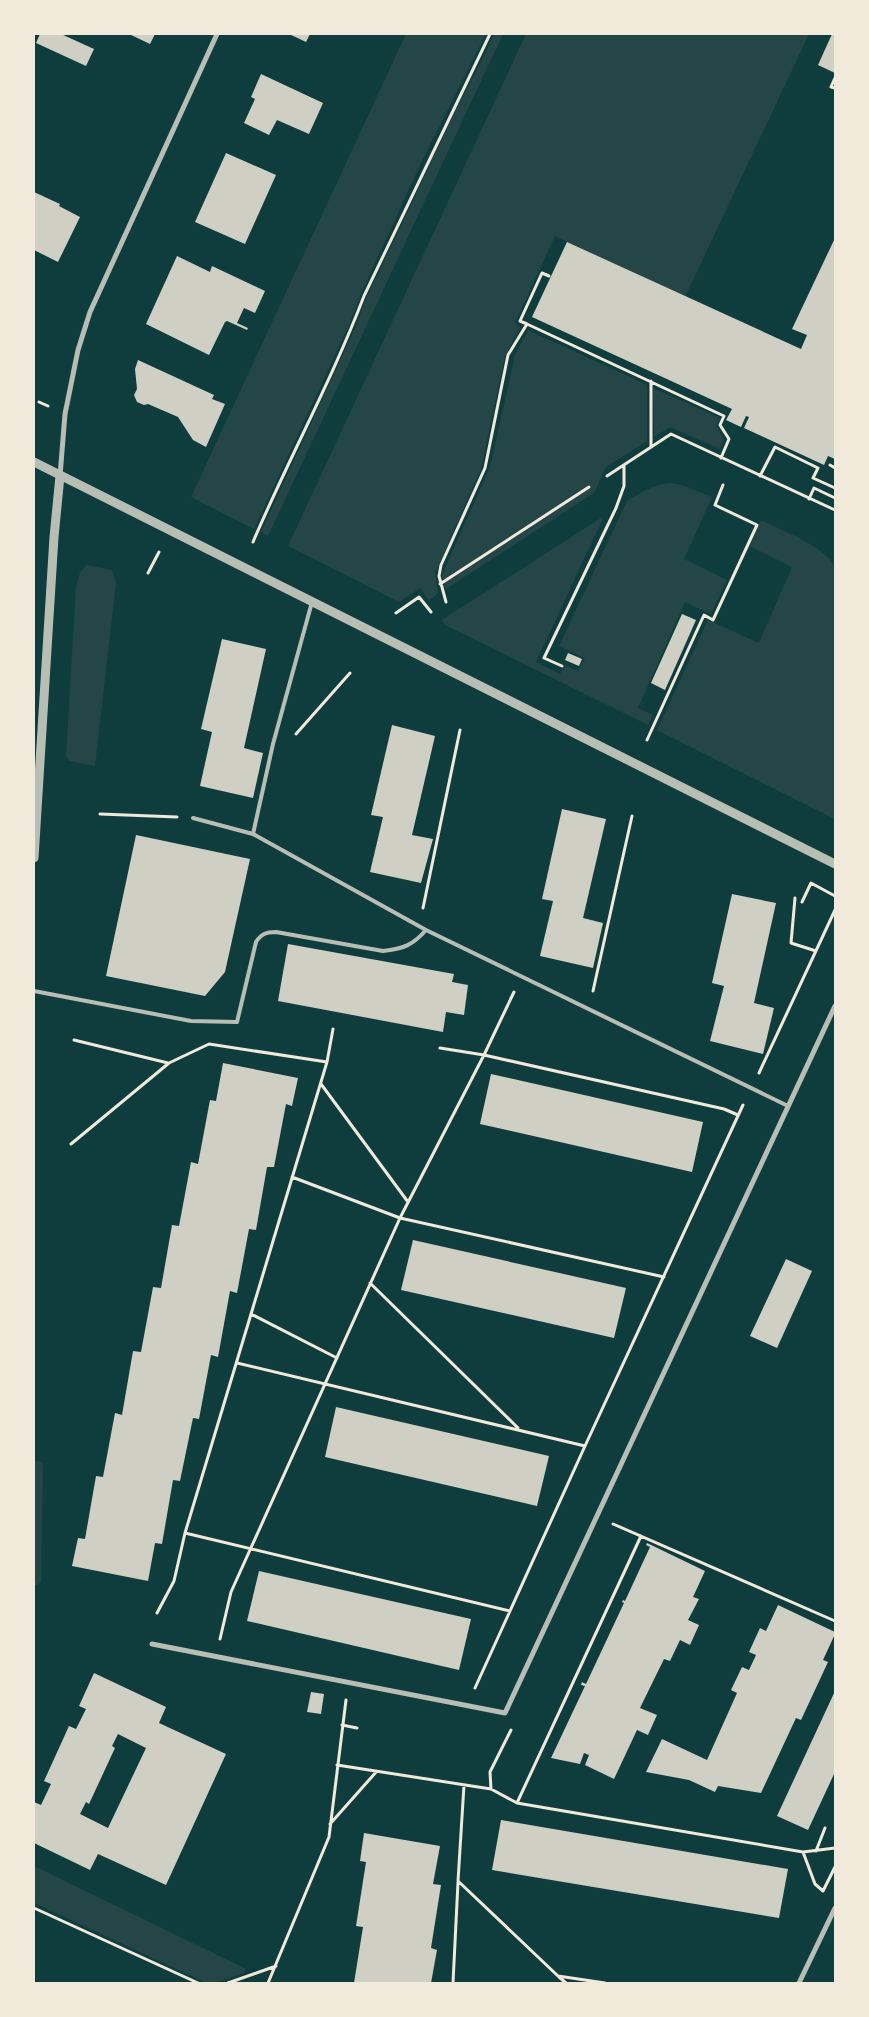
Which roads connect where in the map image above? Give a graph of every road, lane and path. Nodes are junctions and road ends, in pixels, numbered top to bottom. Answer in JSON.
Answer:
{"nodes":[{"id":1,"x":217,"y":34,"type":"edge"},
{"id":2,"x":490,"y":34,"type":"edge"},
{"id":3,"x":835,"y":78,"type":"edge"},
{"id":4,"x":835,"y":88,"type":"edge"},
{"id":5,"x":549,"y":276,"type":"dead end"},
{"id":6,"x":527,"y":324,"type":"junction"},
{"id":7,"x":651,"y":381,"type":"junction"},
{"id":8,"x":39,"y":402,"type":"dead end"},
{"id":9,"x":48,"y":406,"type":"dead end"},
{"id":10,"x":651,"y":447,"type":"junction"},
{"id":11,"x":721,"y":458,"type":"junction"},
{"id":12,"x":34,"y":462,"type":"edge"},
{"id":13,"x":624,"y":464,"type":"junction"},
{"id":14,"x":830,"y":466,"type":"dead end"},
{"id":15,"x":835,"y":468,"type":"edge"},
{"id":16,"x":60,"y":476,"type":"junction"},
{"id":17,"x":606,"y":476,"type":"dead end"},
{"id":18,"x":760,"y":476,"type":"junction"},
{"id":19,"x":723,"y":485,"type":"dead end"},
{"id":20,"x":589,"y":487,"type":"dead end"},
{"id":21,"x":835,"y":488,"type":"edge"},
{"id":22,"x":835,"y":498,"type":"edge"},
{"id":23,"x":809,"y":499,"type":"junction"},
{"id":24,"x":835,"y":510,"type":"edge"},
{"id":25,"x":253,"y":542,"type":"dead end"},
{"id":26,"x":159,"y":552,"type":"dead end"},
{"id":27,"x":148,"y":573,"type":"dead end"},
{"id":28,"x":440,"y":584,"type":"junction"},
{"id":29,"x":312,"y":601,"type":"junction"},
{"id":30,"x":446,"y":602,"type":"dead end"},
{"id":31,"x":431,"y":612,"type":"dead end"},
{"id":32,"x":396,"y":613,"type":"dead end"},
{"id":33,"x":562,"y":666,"type":"dead end"},
{"id":34,"x":350,"y":673,"type":"dead end"},
{"id":35,"x":460,"y":730,"type":"dead end"},
{"id":36,"x":647,"y":740,"type":"dead end"},
{"id":37,"x":273,"y":744,"type":"junction"},
{"id":38,"x":100,"y":814,"type":"dead end"},
{"id":39,"x":632,"y":816,"type":"dead end"},
{"id":40,"x":193,"y":818,"type":"joint"},
{"id":41,"x":253,"y":834,"type":"junction"},
{"id":42,"x":34,"y":858,"type":"edge"},
{"id":43,"x":835,"y":864,"type":"edge"},
{"id":44,"x":814,"y":878,"type":"dead end"},
{"id":45,"x":811,"y":883,"type":"junction"},
{"id":46,"x":835,"y":896,"type":"edge"},
{"id":47,"x":794,"y":898,"type":"dead end"},
{"id":48,"x":802,"y":902,"type":"dead end"},
{"id":49,"x":835,"y":910,"type":"edge"},
{"id":50,"x":422,"y":913,"type":"dead end"},
{"id":51,"x":426,"y":930,"type":"junction"},
{"id":52,"x":816,"y":951,"type":"junction"},
{"id":53,"x":521,"y":976,"type":"junction"},
{"id":54,"x":34,"y":991,"type":"edge"},
{"id":55,"x":592,"y":999,"type":"dead end"},
{"id":56,"x":835,"y":1006,"type":"edge"},
{"id":57,"x":333,"y":1029,"type":"dead end"},
{"id":58,"x":74,"y":1040,"type":"dead end"},
{"id":59,"x":440,"y":1048,"type":"dead end"},
{"id":60,"x":484,"y":1055,"type":"junction"},
{"id":61,"x":327,"y":1062,"type":"junction"},
{"id":62,"x":169,"y":1063,"type":"junction"},
{"id":63,"x":320,"y":1083,"type":"junction"},
{"id":64,"x":750,"y":1090,"type":"junction"},
{"id":65,"x":788,"y":1106,"type":"junction"},
{"id":66,"x":738,"y":1116,"type":"junction"},
{"id":67,"x":71,"y":1144,"type":"dead end"},
{"id":68,"x":292,"y":1176,"type":"junction"},
{"id":69,"x":408,"y":1202,"type":"junction"},
{"id":70,"x":400,"y":1218,"type":"junction"},
{"id":71,"x":664,"y":1277,"type":"junction"},
{"id":72,"x":370,"y":1283,"type":"junction"},
{"id":73,"x":251,"y":1314,"type":"junction"},
{"id":74,"x":337,"y":1358,"type":"junction"},
{"id":75,"x":236,"y":1362,"type":"junction"},
{"id":76,"x":325,"y":1385,"type":"junction"},
{"id":77,"x":519,"y":1429,"type":"junction"},
{"id":78,"x":585,"y":1446,"type":"junction"},
{"id":79,"x":596,"y":1517,"type":"junction"},
{"id":80,"x":185,"y":1533,"type":"junction"},
{"id":81,"x":640,"y":1536,"type":"junction"},
{"id":82,"x":250,"y":1550,"type":"junction"},
{"id":83,"x":510,"y":1611,"type":"junction"},
{"id":84,"x":157,"y":1612,"type":"dead end"},
{"id":85,"x":835,"y":1621,"type":"edge"},
{"id":86,"x":152,"y":1644,"type":"dead end"},
{"id":87,"x":216,"y":1656,"type":"junction"},
{"id":88,"x":348,"y":1682,"type":"junction"},
{"id":89,"x":468,"y":1705,"type":"junction"},
{"id":90,"x":505,"y":1712,"type":"junction"},
{"id":91,"x":342,"y":1725,"type":"junction"},
{"id":92,"x":358,"y":1728,"type":"dead end"},
{"id":93,"x":337,"y":1765,"type":"junction"},
{"id":94,"x":377,"y":1771,"type":"junction"},
{"id":95,"x":464,"y":1785,"type":"junction"},
{"id":96,"x":491,"y":1789,"type":"junction"},
{"id":97,"x":517,"y":1803,"type":"junction"},
{"id":98,"x":330,"y":1825,"type":"junction"},
{"id":99,"x":825,"y":1828,"type":"dead end"},
{"id":100,"x":835,"y":1848,"type":"edge"},
{"id":101,"x":816,"y":1851,"type":"junction"},
{"id":102,"x":803,"y":1852,"type":"junction"},
{"id":103,"x":458,"y":1881,"type":"junction"},
{"id":104,"x":823,"y":1891,"type":"dead end"},
{"id":105,"x":34,"y":1908,"type":"edge"},
{"id":106,"x":835,"y":1908,"type":"edge"},
{"id":107,"x":276,"y":1966,"type":"junction"},
{"id":108,"x":558,"y":1976,"type":"junction"},
{"id":109,"x":198,"y":1983,"type":"edge"},
{"id":110,"x":228,"y":1983,"type":"edge"},
{"id":111,"x":268,"y":1983,"type":"edge"},
{"id":112,"x":453,"y":1983,"type":"edge"},
{"id":113,"x":566,"y":1983,"type":"edge"},
{"id":114,"x":605,"y":1983,"type":"edge"},
{"id":115,"x":799,"y":1983,"type":"edge"}],
"edges":[{"from":1,"to":16,"type":"street"},
{"from":2,"to":25,"type":"path"},
{"from":3,"to":4,"type":"path"},
{"from":5,"to":6,"type":"path"},
{"from":6,"to":7,"type":"path"},
{"from":6,"to":28,"type":"path"},
{"from":7,"to":10,"type":"path"},
{"from":7,"to":11,"type":"path"},
{"from":8,"to":9,"type":"path"},
{"from":10,"to":11,"type":"path"},
{"from":10,"to":13,"type":"path"},
{"from":11,"to":18,"type":"path"},
{"from":12,"to":16,"type":"street"},
{"from":13,"to":17,"type":"path"},
{"from":13,"to":33,"type":"path"},
{"from":14,"to":15,"type":"path"},
{"from":16,"to":29,"type":"street"},
{"from":16,"to":42,"type":"street"},
{"from":18,"to":21,"type":"path"},
{"from":18,"to":23,"type":"path"},
{"from":19,"to":36,"type":"path"},
{"from":20,"to":28,"type":"path"},
{"from":22,"to":23,"type":"path"},
{"from":23,"to":24,"type":"path"},
{"from":26,"to":27,"type":"path"},
{"from":28,"to":30,"type":"path"},
{"from":29,"to":37,"type":"lane"},
{"from":29,"to":43,"type":"street"},
{"from":31,"to":32,"type":"path"},
{"from":34,"to":37,"type":"path"},
{"from":35,"to":50,"type":"path"},
{"from":37,"to":41,"type":"lane"},
{"from":38,"to":40,"type":"path"},
{"from":39,"to":55,"type":"path"},
{"from":40,"to":41,"type":"lane"},
{"from":41,"to":51,"type":"lane"},
{"from":44,"to":45,"type":"path"},
{"from":45,"to":46,"type":"path"},
{"from":45,"to":48,"type":"path"},
{"from":47,"to":52,"type":"path"},
{"from":49,"to":52,"type":"path"},
{"from":51,"to":53,"type":"lane"},
{"from":51,"to":54,"type":"lane"},
{"from":52,"to":64,"type":"path"},
{"from":53,"to":60,"type":"path"},
{"from":53,"to":64,"type":"lane"},
{"from":56,"to":65,"type":"street"},
{"from":57,"to":61,"type":"path"},
{"from":58,"to":62,"type":"path"},
{"from":59,"to":60,"type":"path"},
{"from":60,"to":66,"type":"path"},
{"from":60,"to":69,"type":"path"},
{"from":61,"to":62,"type":"path"},
{"from":61,"to":63,"type":"path"},
{"from":62,"to":67,"type":"path"},
{"from":63,"to":68,"type":"path"},
{"from":63,"to":69,"type":"path"},
{"from":64,"to":65,"type":"lane"},
{"from":64,"to":66,"type":"path"},
{"from":65,"to":79,"type":"street"},
{"from":66,"to":71,"type":"path"},
{"from":68,"to":70,"type":"path"},
{"from":68,"to":73,"type":"path"},
{"from":69,"to":70,"type":"path"},
{"from":70,"to":71,"type":"path"},
{"from":70,"to":72,"type":"path"},
{"from":71,"to":78,"type":"path"},
{"from":72,"to":74,"type":"path"},
{"from":72,"to":77,"type":"path"},
{"from":73,"to":74,"type":"path"},
{"from":73,"to":75,"type":"path"},
{"from":74,"to":76,"type":"path"},
{"from":75,"to":76,"type":"path"},
{"from":75,"to":80,"type":"path"},
{"from":76,"to":77,"type":"path"},
{"from":76,"to":82,"type":"path"},
{"from":77,"to":78,"type":"path"},
{"from":78,"to":83,"type":"path"},
{"from":79,"to":81,"type":"path"},
{"from":79,"to":90,"type":"street"},
{"from":80,"to":82,"type":"path"},
{"from":80,"to":84,"type":"path"},
{"from":81,"to":85,"type":"path"},
{"from":81,"to":97,"type":"path"},
{"from":82,"to":83,"type":"path"},
{"from":82,"to":87,"type":"path"},
{"from":83,"to":89,"type":"path"},
{"from":86,"to":87,"type":"street"},
{"from":87,"to":88,"type":"street"},
{"from":88,"to":89,"type":"street"},
{"from":88,"to":91,"type":"path"},
{"from":89,"to":90,"type":"street"},
{"from":90,"to":96,"type":"path"},
{"from":91,"to":92,"type":"path"},
{"from":91,"to":93,"type":"path"},
{"from":93,"to":94,"type":"path"},
{"from":93,"to":98,"type":"path"},
{"from":94,"to":95,"type":"path"},
{"from":94,"to":98,"type":"path"},
{"from":95,"to":96,"type":"path"},
{"from":95,"to":103,"type":"path"},
{"from":96,"to":97,"type":"path"},
{"from":97,"to":102,"type":"path"},
{"from":98,"to":107,"type":"path"},
{"from":99,"to":101,"type":"path"},
{"from":100,"to":101,"type":"path"},
{"from":101,"to":102,"type":"path"},
{"from":102,"to":104,"type":"path"},
{"from":103,"to":108,"type":"path"},
{"from":103,"to":112,"type":"path"},
{"from":105,"to":109,"type":"path"},
{"from":106,"to":115,"type":"street"},
{"from":107,"to":110,"type":"path"},
{"from":107,"to":111,"type":"path"},
{"from":108,"to":113,"type":"path"},
{"from":108,"to":114,"type":"path"}]}
